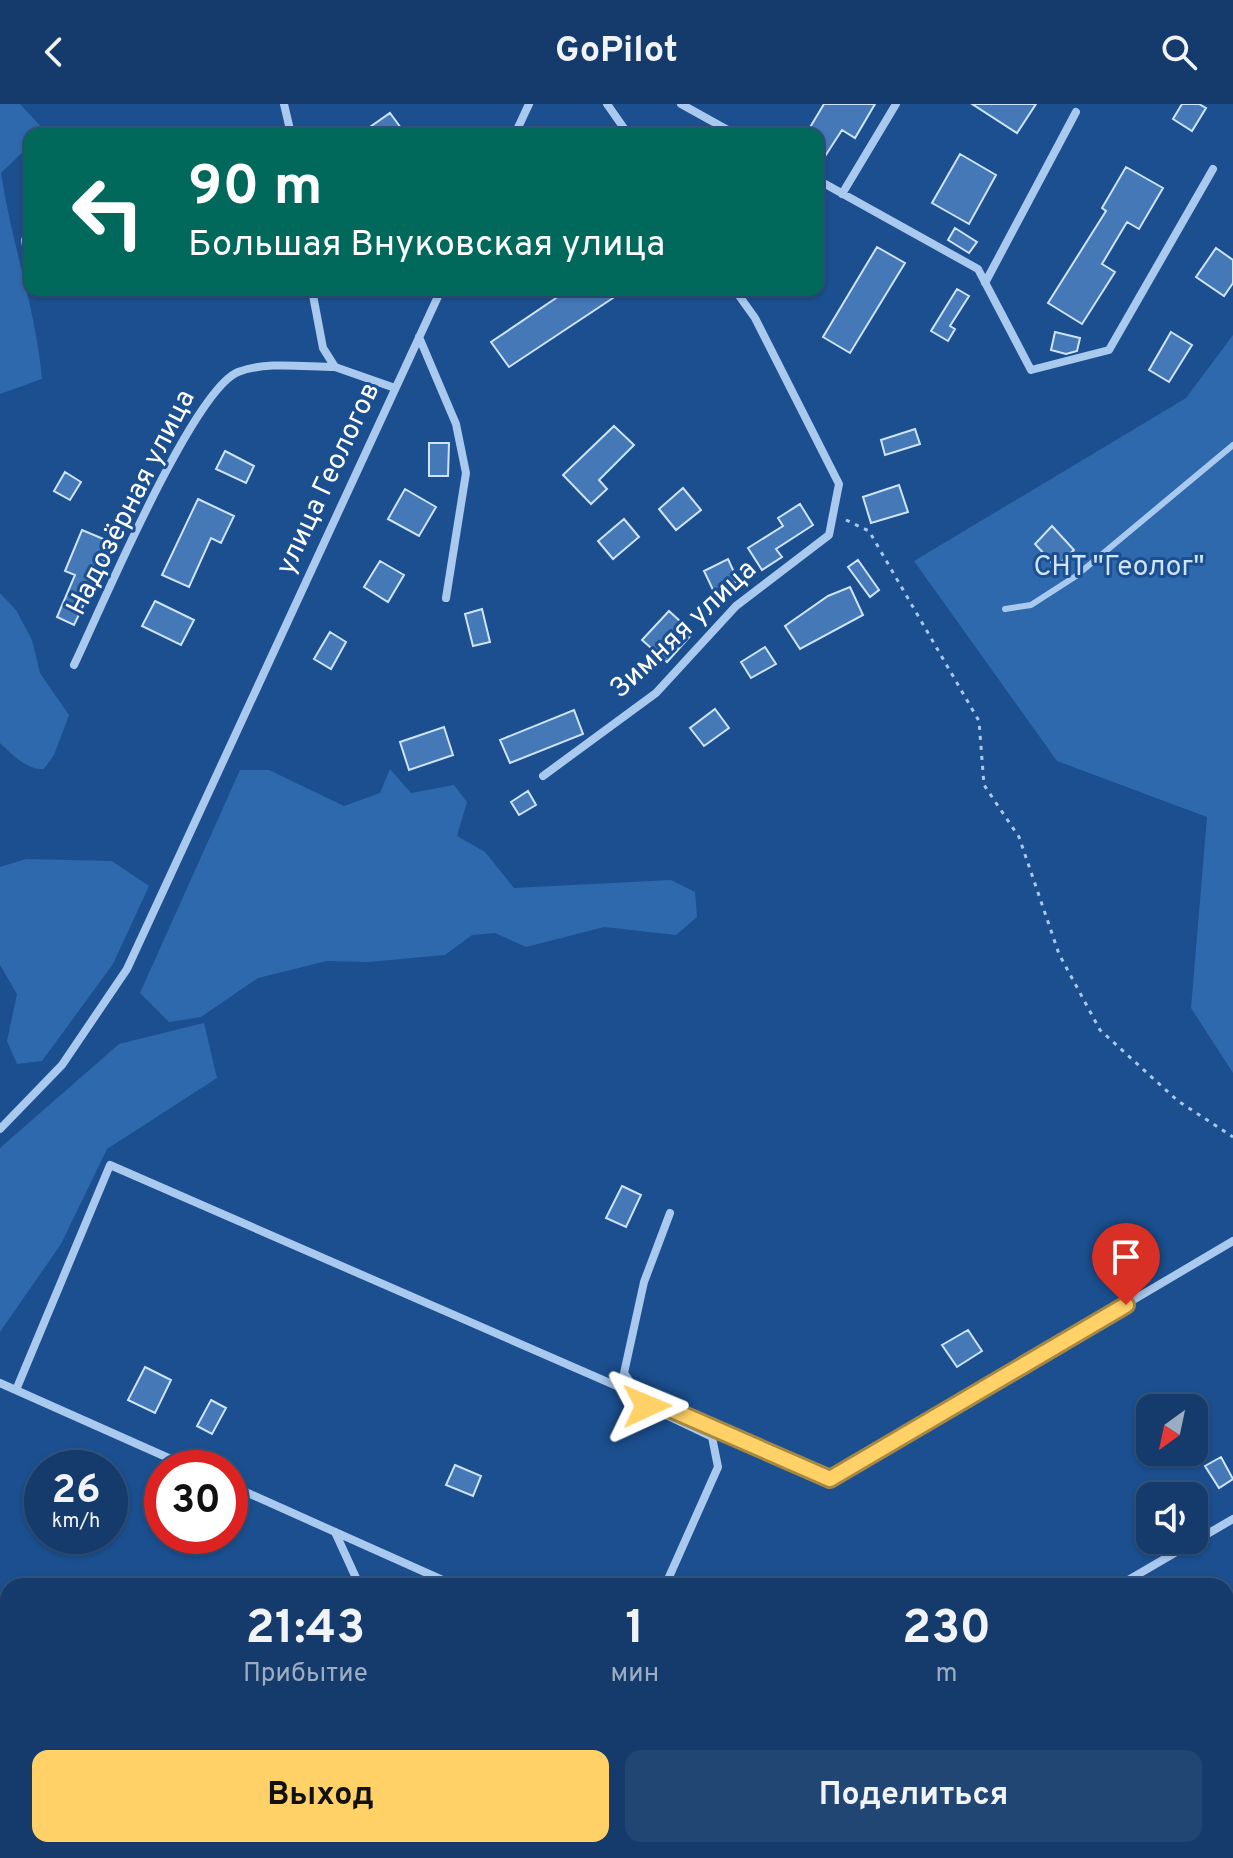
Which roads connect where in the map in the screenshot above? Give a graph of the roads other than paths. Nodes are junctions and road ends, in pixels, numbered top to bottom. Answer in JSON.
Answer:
{"nodes":[{"id":1,"x":284,"y":104,"type":"edge"},
{"id":2,"x":529,"y":104,"type":"edge"},
{"id":3,"x":607,"y":104,"type":"edge"},
{"id":4,"x":681,"y":104,"type":"edge"},
{"id":5,"x":896,"y":104,"type":"edge"},
{"id":6,"x":1078,"y":108,"type":"edge"},
{"id":7,"x":290,"y":128,"type":"edge"},
{"id":8,"x":518,"y":128,"type":"edge"},
{"id":9,"x":624,"y":128,"type":"edge"},
{"id":10,"x":724,"y":128,"type":"edge"},
{"id":11,"x":1213,"y":169,"type":"dead end"},
{"id":12,"x":824,"y":184,"type":"edge"},
{"id":13,"x":842,"y":194,"type":"junction"},
{"id":14,"x":985,"y":283,"type":"junction"},
{"id":15,"x":313,"y":296,"type":"edge"},
{"id":16,"x":438,"y":296,"type":"edge"},
{"id":17,"x":739,"y":296,"type":"edge"},
{"id":18,"x":419,"y":337,"type":"junction"},
{"id":19,"x":335,"y":367,"type":"junction"},
{"id":20,"x":395,"y":388,"type":"junction"},
{"id":21,"x":1233,"y":445,"type":"edge"},
{"id":22,"x":446,"y":598,"type":"dead end"},
{"id":23,"x":1005,"y":609,"type":"dead end"},
{"id":24,"x":74,"y":665,"type":"dead end"},
{"id":25,"x":543,"y":776,"type":"dead end"},
{"id":26,"x":0,"y":1129,"type":"edge"},
{"id":27,"x":670,"y":1213,"type":"dead end"},
{"id":28,"x":1233,"y":1241,"type":"edge"},
{"id":29,"x":0,"y":1383,"type":"edge"},
{"id":30,"x":16,"y":1390,"type":"junction"},
{"id":31,"x":640,"y":1396,"type":"junction"},
{"id":32,"x":151,"y":1450,"type":"edge"},
{"id":33,"x":248,"y":1493,"type":"edge"},
{"id":34,"x":1233,"y":1519,"type":"edge"},
{"id":35,"x":335,"y":1532,"type":"junction"},
{"id":36,"x":356,"y":1578,"type":"edge"},
{"id":37,"x":438,"y":1578,"type":"edge"},
{"id":38,"x":669,"y":1578,"type":"edge"},
{"id":39,"x":1132,"y":1578,"type":"edge"}],
"edges":[{"from":1,"to":7,"type":"street"},
{"from":2,"to":8,"type":"street"},
{"from":3,"to":9,"type":"street"},
{"from":4,"to":10,"type":"street"},
{"from":5,"to":13,"type":"street"},
{"from":6,"to":14,"type":"street"},
{"from":11,"to":14,"type":"street"},
{"from":12,"to":13,"type":"street"},
{"from":13,"to":14,"type":"street"},
{"from":15,"to":19,"type":"street"},
{"from":16,"to":18,"type":"street","name":"улица Геологов"},
{"from":17,"to":25,"type":"street","name":"Зимняя улица"},
{"from":18,"to":20,"type":"street","name":"улица Геологов"},
{"from":18,"to":22,"type":"street"},
{"from":19,"to":20,"type":"street","name":"Надозёрная улица"},
{"from":19,"to":24,"type":"street","name":"Надозёрная улица"},
{"from":20,"to":26,"type":"street","name":"улица Геологов"},
{"from":21,"to":23,"type":"lane"},
{"from":27,"to":31,"type":"street"},
{"from":28,"to":31,"type":"street"},
{"from":29,"to":30,"type":"street"},
{"from":30,"to":31,"type":"street"},
{"from":30,"to":32,"type":"street"},
{"from":31,"to":38,"type":"street"},
{"from":33,"to":35,"type":"street"},
{"from":34,"to":39,"type":"street"},
{"from":35,"to":36,"type":"street"},
{"from":35,"to":37,"type":"street"}]}
